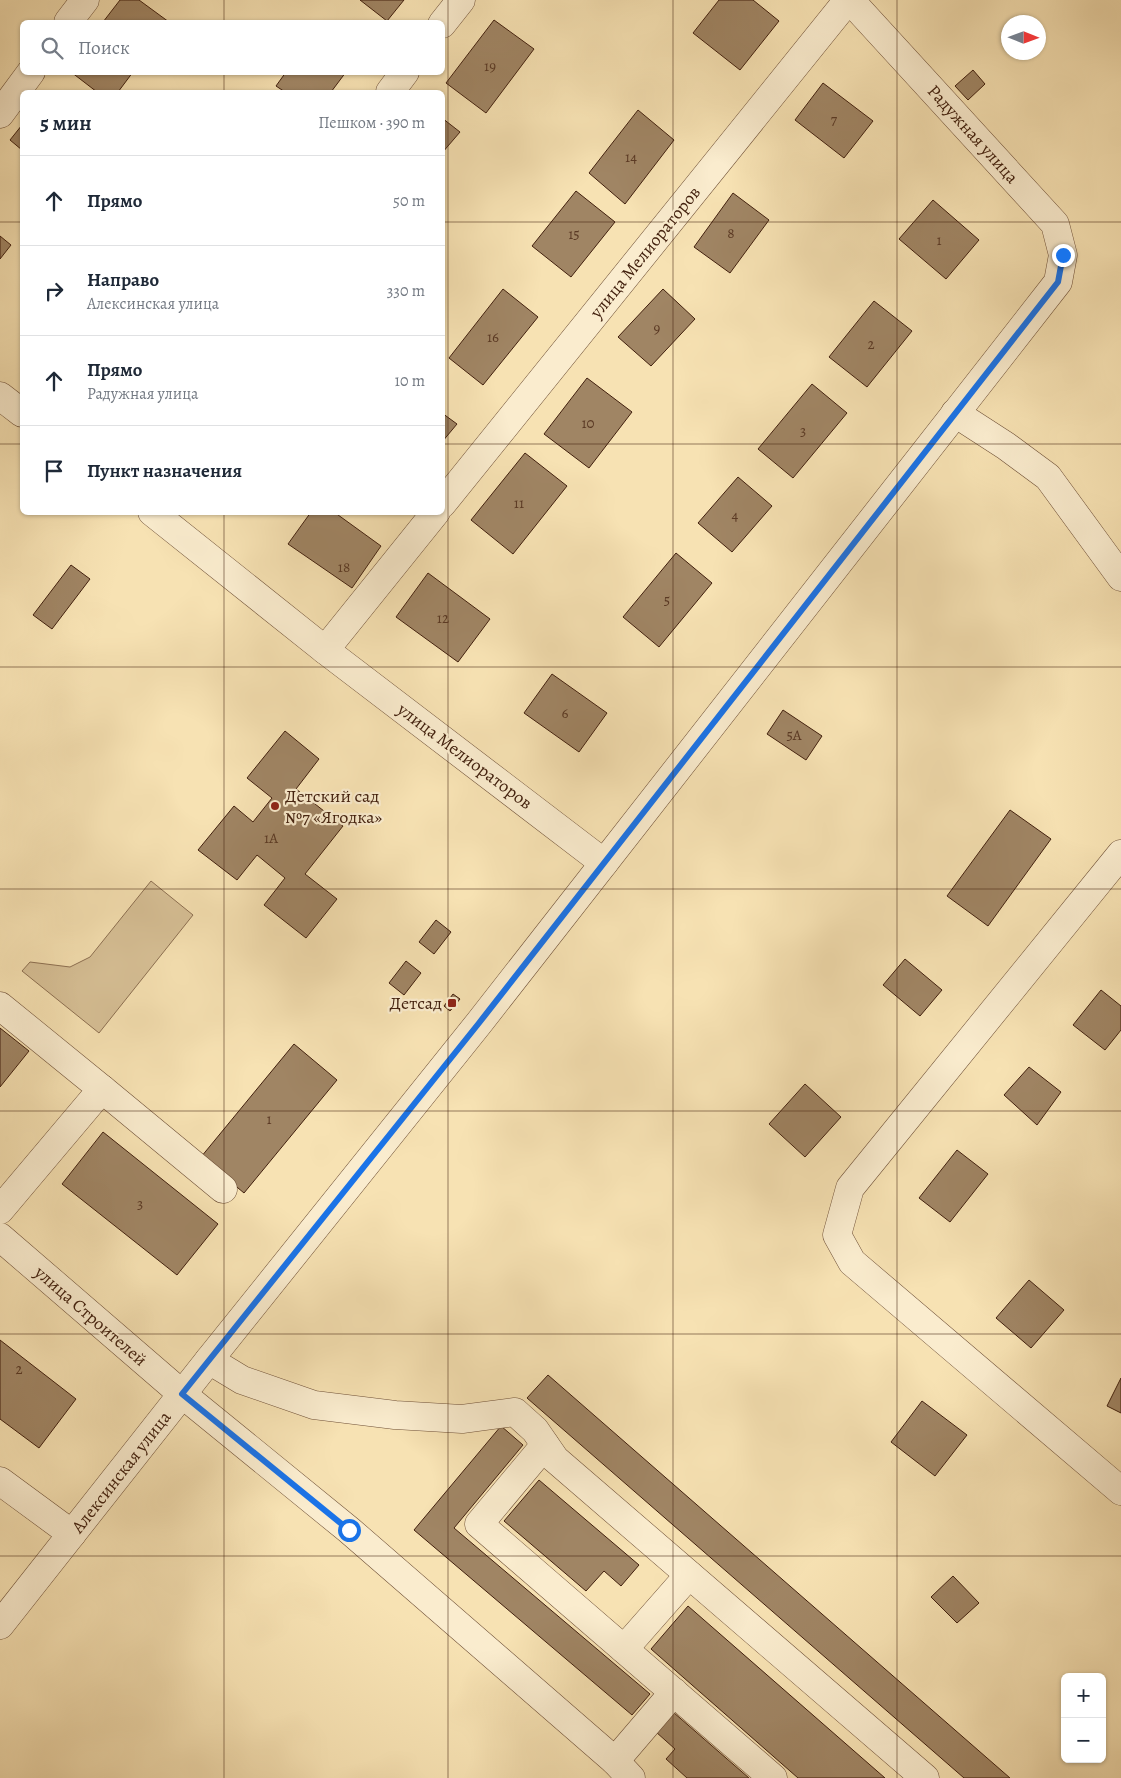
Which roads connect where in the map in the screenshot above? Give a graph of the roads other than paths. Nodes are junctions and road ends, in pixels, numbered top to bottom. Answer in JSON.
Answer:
{"nodes":[{"id":1,"x":85,"y":0,"type":"edge"},
{"id":2,"x":461,"y":0,"type":"edge"},
{"id":3,"x":849,"y":0,"type":"edge"},
{"id":4,"x":70,"y":20,"type":"edge"},
{"id":5,"x":445,"y":20,"type":"edge"},
{"id":6,"x":29,"y":75,"type":"edge"},
{"id":7,"x":403,"y":75,"type":"edge"},
{"id":8,"x":392,"y":90,"type":"edge"},
{"id":9,"x":0,"y":114,"type":"edge"},
{"id":10,"x":1058,"y":282,"type":"joint"},
{"id":11,"x":0,"y":396,"type":"edge"},
{"id":12,"x":20,"y":411,"type":"edge"},
{"id":13,"x":955,"y":413,"type":"junction"},
{"id":14,"x":445,"y":500,"type":"edge"},
{"id":15,"x":156,"y":515,"type":"edge"},
{"id":16,"x":434,"y":515,"type":"edge"},
{"id":17,"x":1121,"y":577,"type":"edge"},
{"id":18,"x":325,"y":650,"type":"junction"},
{"id":19,"x":1121,"y":854,"type":"edge"},
{"id":20,"x":604,"y":863,"type":"junction"},
{"id":21,"x":0,"y":1006,"type":"edge"},
{"id":22,"x":102,"y":1088,"type":"junction"},
{"id":23,"x":223,"y":1190,"type":"dead end"},
{"id":24,"x":0,"y":1210,"type":"edge"},
{"id":25,"x":0,"y":1237,"type":"edge"},
{"id":26,"x":209,"y":1360,"type":"junction"},
{"id":27,"x":182,"y":1394,"type":"junction"},
{"id":28,"x":546,"y":1445,"type":"junction"},
{"id":29,"x":0,"y":1481,"type":"edge"},
{"id":30,"x":1121,"y":1491,"type":"edge"},
{"id":31,"x":72,"y":1534,"type":"junction"},
{"id":32,"x":689,"y":1575,"type":"junction"},
{"id":33,"x":0,"y":1625,"type":"edge"},
{"id":34,"x":624,"y":1649,"type":"junction"},
{"id":35,"x":674,"y":1692,"type":"junction"},
{"id":36,"x":622,"y":1769,"type":"edge"},
{"id":37,"x":773,"y":1778,"type":"edge"},
{"id":38,"x":925,"y":1778,"type":"edge"}],
"edges":[{"from":1,"to":4,"type":"street"},
{"from":2,"to":5,"type":"street"},
{"from":3,"to":10,"type":"street","name":"Радужная улица"},
{"from":3,"to":14,"type":"street","name":"улица Мелиораторов"},
{"from":6,"to":9,"type":"street"},
{"from":7,"to":8,"type":"street"},
{"from":10,"to":13,"type":"street","name":"Алексинская улица"},
{"from":11,"to":12,"type":"street"},
{"from":13,"to":17,"type":"street"},
{"from":13,"to":20,"type":"street","name":"Алексинская улица"},
{"from":15,"to":18,"type":"street","name":"улица Мелиораторов"},
{"from":16,"to":18,"type":"street"},
{"from":18,"to":20,"type":"street","name":"улица Мелиораторов"},
{"from":19,"to":30,"type":"street"},
{"from":20,"to":26,"type":"street","name":"Алексинская улица"},
{"from":21,"to":22,"type":"street"},
{"from":22,"to":23,"type":"street"},
{"from":22,"to":24,"type":"street"},
{"from":25,"to":27,"type":"street","name":"улица Строителей"},
{"from":26,"to":27,"type":"street","name":"Алексинская улица"},
{"from":26,"to":28,"type":"street"},
{"from":27,"to":31,"type":"street","name":"Алексинская улица"},
{"from":27,"to":36,"type":"street","name":"улица Строителей"},
{"from":28,"to":32,"type":"street"},
{"from":28,"to":34,"type":"street"},
{"from":29,"to":31,"type":"street"},
{"from":31,"to":33,"type":"street","name":"Алексинская улица"},
{"from":32,"to":34,"type":"street"},
{"from":32,"to":38,"type":"street"},
{"from":34,"to":35,"type":"street"},
{"from":35,"to":36,"type":"street"},
{"from":35,"to":37,"type":"street"}]}
